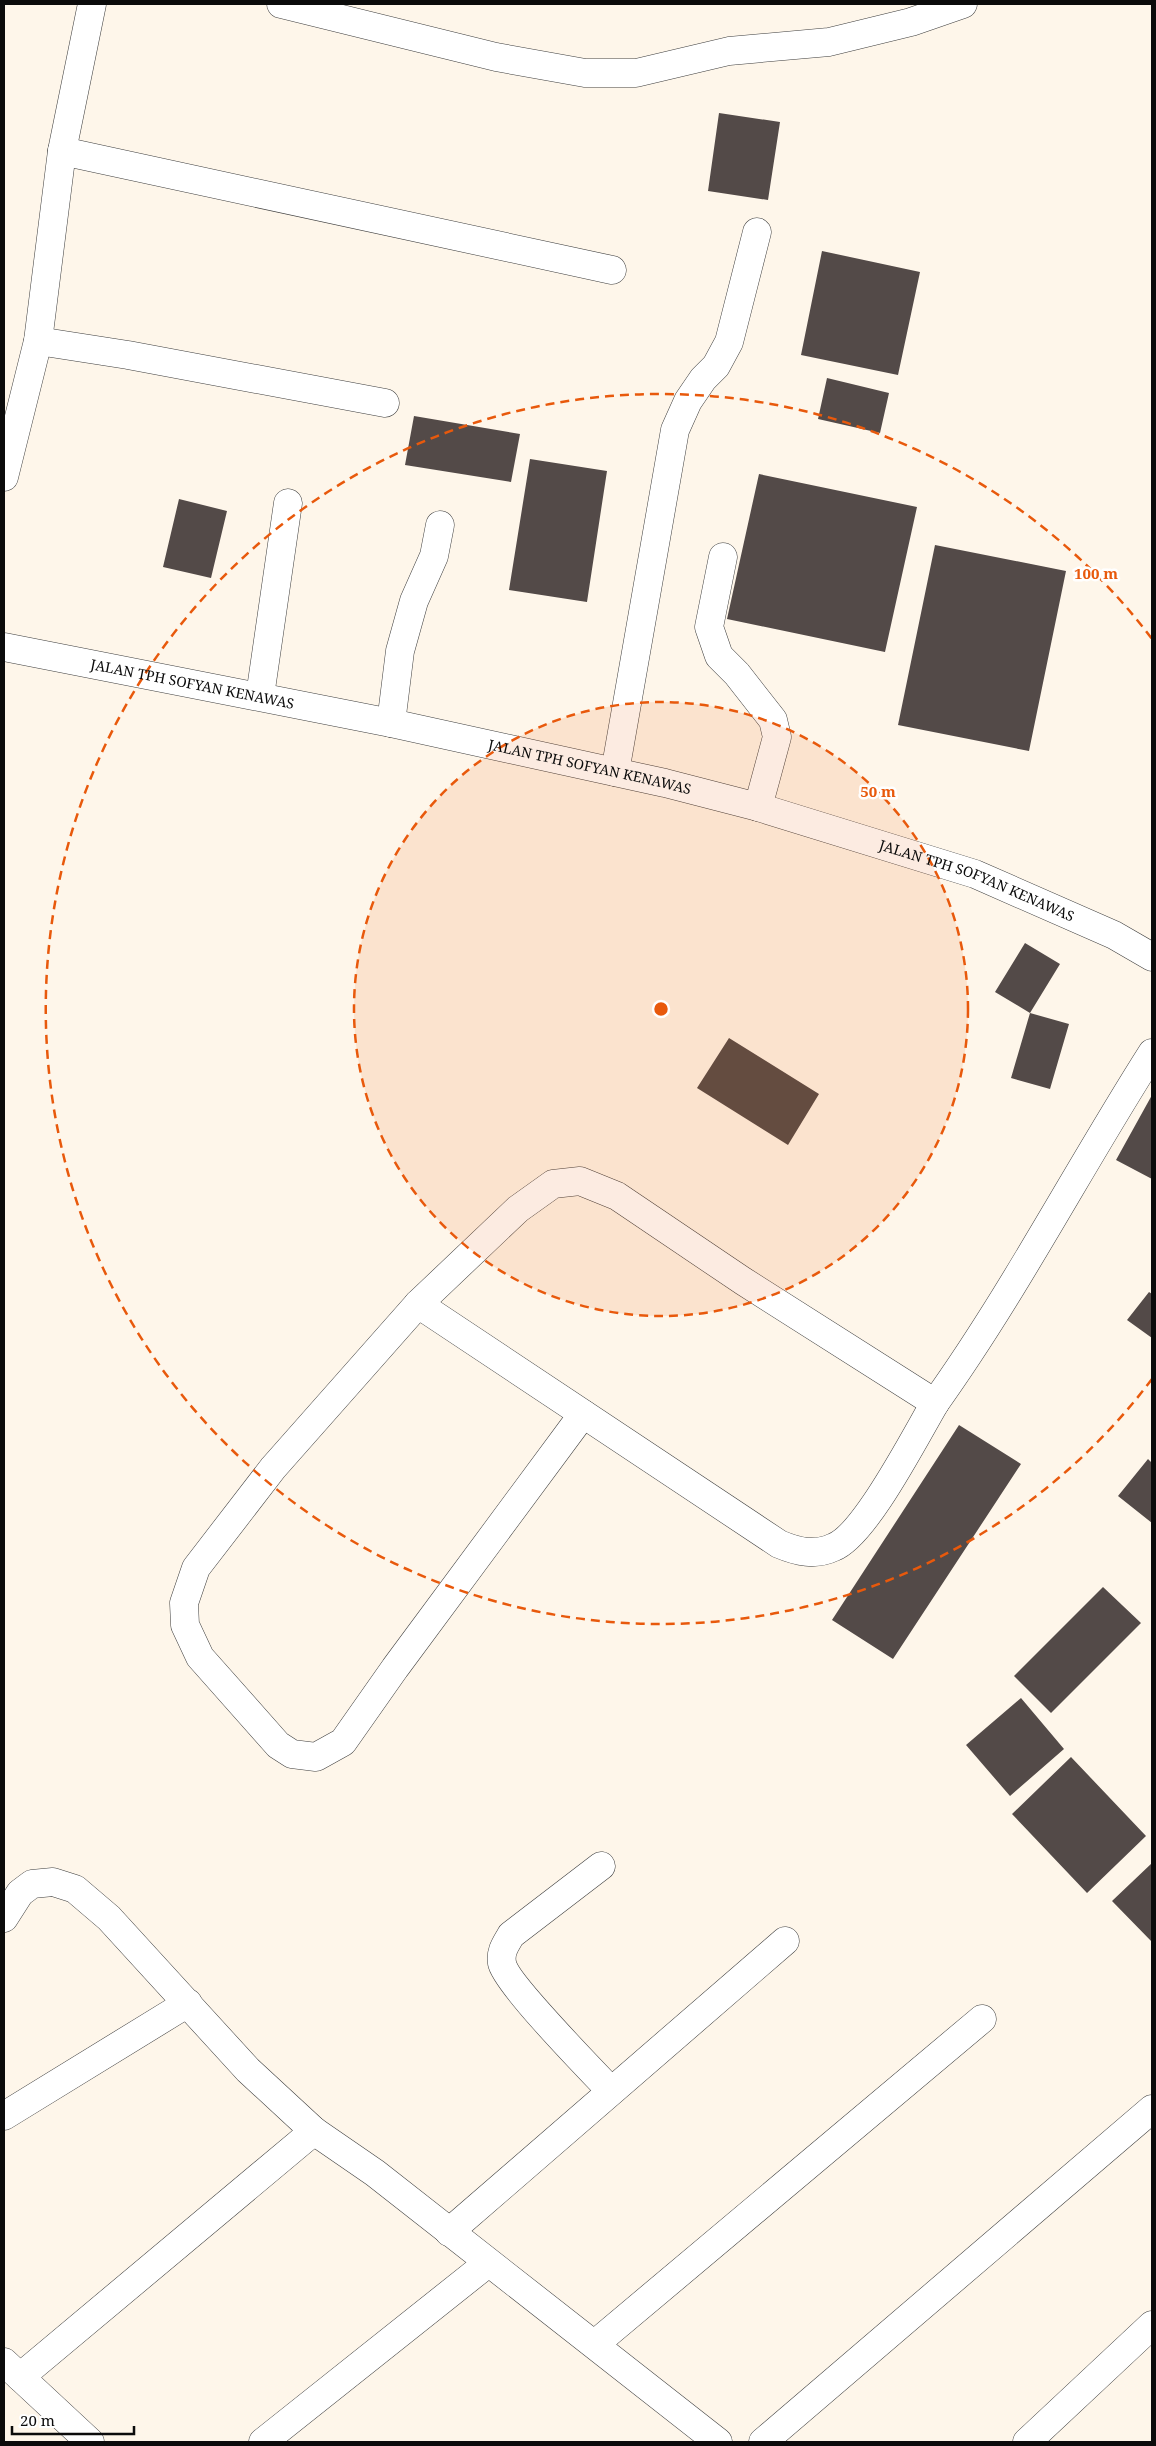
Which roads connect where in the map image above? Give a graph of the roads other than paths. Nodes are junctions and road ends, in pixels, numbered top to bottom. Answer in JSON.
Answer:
{"nodes":[{"id":1,"x":92,"y":4,"type":"edge"},
{"id":2,"x":281,"y":4,"type":"edge"},
{"id":3,"x":963,"y":4,"type":"edge"},
{"id":4,"x":62,"y":151,"type":"junction"},
{"id":5,"x":757,"y":232,"type":"dead end"},
{"id":6,"x":612,"y":270,"type":"dead end"},
{"id":7,"x":38,"y":341,"type":"junction"},
{"id":8,"x":385,"y":403,"type":"dead end"},
{"id":9,"x":4,"y":477,"type":"edge"},
{"id":10,"x":288,"y":504,"type":"dead end"},
{"id":11,"x":440,"y":524,"type":"dead end"},
{"id":12,"x":723,"y":557,"type":"dead end"},
{"id":13,"x":4,"y":647,"type":"edge"},
{"id":14,"x":260,"y":696,"type":"junction"},
{"id":15,"x":391,"y":723,"type":"junction"},
{"id":16,"x":615,"y":772,"type":"junction"},
{"id":17,"x":758,"y":807,"type":"junction"},
{"id":18,"x":1152,"y":957,"type":"edge"},
{"id":19,"x":1152,"y":1053,"type":"edge"},
{"id":20,"x":418,"y":1304,"type":"junction"},
{"id":21,"x":935,"y":1403,"type":"junction"},
{"id":22,"x":582,"y":1414,"type":"junction"},
{"id":23,"x":601,"y":1866,"type":"dead end"},
{"id":24,"x":4,"y":1918,"type":"edge"},
{"id":25,"x":785,"y":1941,"type":"dead end"},
{"id":26,"x":188,"y":2004,"type":"junction"},
{"id":27,"x":982,"y":2019,"type":"dead end"},
{"id":28,"x":610,"y":2091,"type":"junction"},
{"id":29,"x":1152,"y":2109,"type":"edge"},
{"id":30,"x":4,"y":2116,"type":"edge"},
{"id":31,"x":314,"y":2131,"type":"junction"},
{"id":32,"x":449,"y":2232,"type":"junction"},
{"id":33,"x":488,"y":2263,"type":"junction"},
{"id":34,"x":1152,"y":2325,"type":"edge"},
{"id":35,"x":595,"y":2344,"type":"junction"},
{"id":36,"x":12,"y":2369,"type":"edge"},
{"id":37,"x":90,"y":2442,"type":"edge"},
{"id":38,"x":263,"y":2442,"type":"edge"},
{"id":39,"x":718,"y":2442,"type":"edge"},
{"id":40,"x":763,"y":2442,"type":"edge"},
{"id":41,"x":1027,"y":2442,"type":"edge"}],
"edges":[{"from":1,"to":4,"type":"street"},
{"from":2,"to":3,"type":"street"},
{"from":4,"to":6,"type":"street"},
{"from":4,"to":7,"type":"street"},
{"from":5,"to":16,"type":"street"},
{"from":7,"to":8,"type":"street"},
{"from":7,"to":9,"type":"street"},
{"from":10,"to":14,"type":"street"},
{"from":11,"to":15,"type":"street"},
{"from":12,"to":17,"type":"street"},
{"from":13,"to":14,"type":"street","name":"JALAN TPH SOFYAN KENAWAS"},
{"from":14,"to":15,"type":"street","name":"JALAN TPH SOFYAN KENAWAS"},
{"from":15,"to":16,"type":"street","name":"JALAN TPH SOFYAN KENAWAS"},
{"from":16,"to":17,"type":"street","name":"JALAN TPH SOFYAN KENAWAS"},
{"from":17,"to":18,"type":"street","name":"JALAN TPH SOFYAN KENAWAS"},
{"from":19,"to":21,"type":"street"},
{"from":20,"to":21,"type":"street"},
{"from":20,"to":22,"type":"street"},
{"from":20,"to":22,"type":"street"},
{"from":21,"to":22,"type":"street"},
{"from":23,"to":28,"type":"street"},
{"from":24,"to":26,"type":"street"},
{"from":25,"to":28,"type":"street"},
{"from":26,"to":30,"type":"street"},
{"from":26,"to":31,"type":"street"},
{"from":27,"to":35,"type":"street"},
{"from":28,"to":32,"type":"street"},
{"from":29,"to":40,"type":"street"},
{"from":31,"to":32,"type":"street"},
{"from":31,"to":36,"type":"street"},
{"from":32,"to":33,"type":"street"},
{"from":33,"to":35,"type":"street"},
{"from":33,"to":38,"type":"street"},
{"from":34,"to":41,"type":"street"},
{"from":35,"to":39,"type":"street"},
{"from":36,"to":37,"type":"street"}]}
